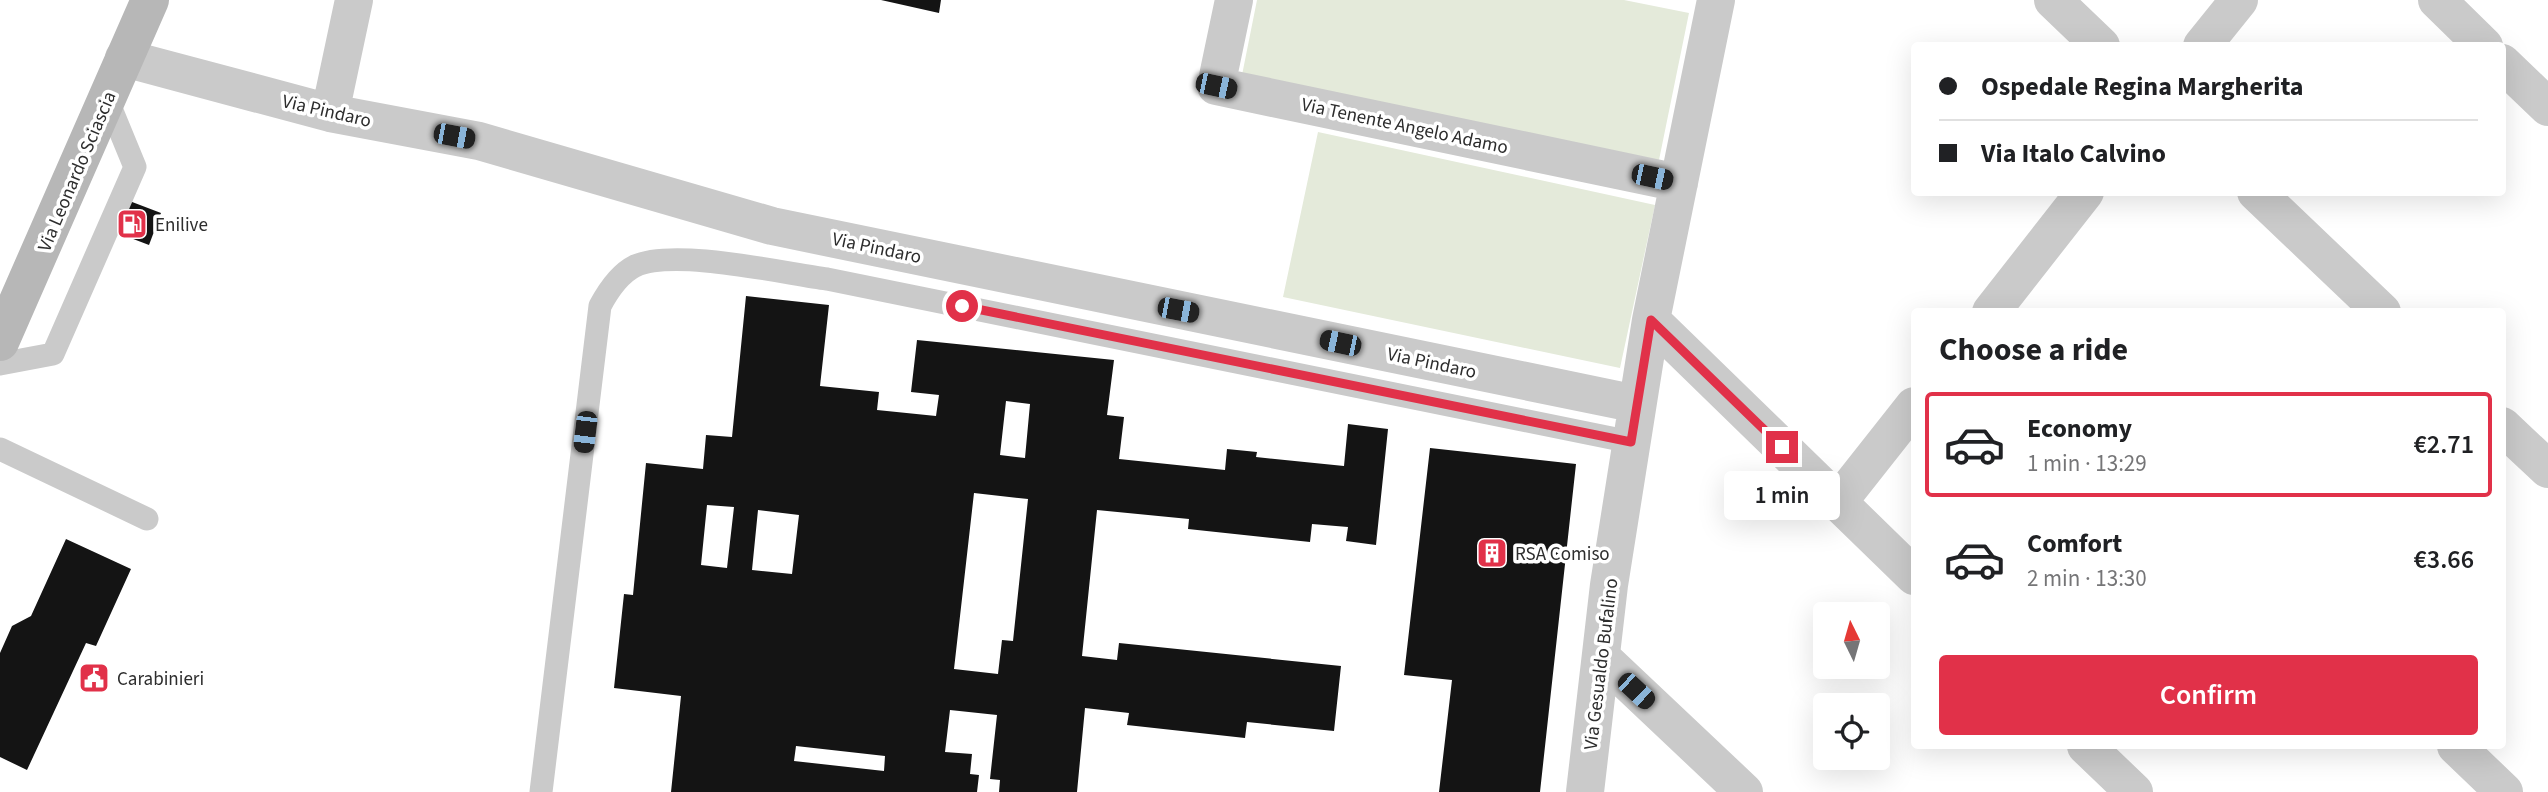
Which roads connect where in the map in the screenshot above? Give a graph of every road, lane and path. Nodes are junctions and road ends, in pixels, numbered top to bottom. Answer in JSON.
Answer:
{"nodes":[{"id":1,"x":150,"y":0,"type":"edge"},
{"id":2,"x":354,"y":0,"type":"edge"},
{"id":3,"x":1234,"y":0,"type":"edge"},
{"id":4,"x":1716,"y":0,"type":"edge"},
{"id":5,"x":2053,"y":0,"type":"edge"},
{"id":6,"x":2239,"y":0,"type":"edge"},
{"id":7,"x":2437,"y":0,"type":"edge"},
{"id":8,"x":2097,"y":42,"type":"edge"},
{"id":9,"x":2205,"y":42,"type":"edge"},
{"id":10,"x":2480,"y":42,"type":"edge"},
{"id":11,"x":124,"y":58,"type":"junction"},
{"id":12,"x":2506,"y":67,"type":"edge"},
{"id":13,"x":107,"y":99,"type":"junction"},
{"id":14,"x":2548,"y":107,"type":"edge"},
{"id":15,"x":330,"y":113,"type":"junction"},
{"id":16,"x":1679,"y":183,"type":"junction"},
{"id":17,"x":2082,"y":196,"type":"edge"},
{"id":18,"x":2260,"y":196,"type":"edge"},
{"id":19,"x":1998,"y":308,"type":"edge"},
{"id":20,"x":2378,"y":308,"type":"edge"},
{"id":21,"x":1651,"y":320,"type":"junction"},
{"id":22,"x":0,"y":342,"type":"edge"},
{"id":23,"x":0,"y":364,"type":"edge"},
{"id":24,"x":1637,"y":404,"type":"junction"},
{"id":25,"x":1911,"y":411,"type":"edge"},
{"id":26,"x":2506,"y":430,"type":"edge"},
{"id":27,"x":1631,"y":442,"type":"junction"},
{"id":28,"x":0,"y":449,"type":"edge"},
{"id":29,"x":2548,"y":469,"type":"edge"},
{"id":30,"x":1839,"y":501,"type":"junction"},
{"id":31,"x":146,"y":519,"type":"dead end"},
{"id":32,"x":1911,"y":573,"type":"edge"},
{"id":33,"x":1601,"y":657,"type":"junction"},
{"id":34,"x":2090,"y":749,"type":"edge"},
{"id":35,"x":2459,"y":749,"type":"edge"},
{"id":36,"x":2497,"y":789,"type":"edge"},
{"id":37,"x":541,"y":792,"type":"edge"},
{"id":38,"x":1586,"y":792,"type":"edge"},
{"id":39,"x":1744,"y":792,"type":"edge"},
{"id":40,"x":2134,"y":792,"type":"edge"}],
"edges":[{"from":1,"to":11,"type":"main road","name":"Via Leonardo Sciascia"},
{"from":2,"to":15,"type":"street"},
{"from":3,"to":16,"type":"street","name":"Via Tenente Angelo Adamo"},
{"from":4,"to":16,"type":"street","name":"Via Gesualdo Bufalino"},
{"from":5,"to":8,"type":"street"},
{"from":6,"to":9,"type":"street"},
{"from":7,"to":10,"type":"street"},
{"from":11,"to":13,"type":"main road","name":"Via Leonardo Sciascia"},
{"from":11,"to":15,"type":"street","name":"Via Pindaro"},
{"from":12,"to":14,"type":"street"},
{"from":13,"to":22,"type":"main road","name":"Via Leonardo Sciascia"},
{"from":13,"to":23,"type":"lane"},
{"from":15,"to":24,"type":"street","name":"Via Pindaro"},
{"from":16,"to":21,"type":"street","name":"Via Gesualdo Bufalino"},
{"from":17,"to":19,"type":"street"},
{"from":18,"to":20,"type":"street"},
{"from":21,"to":24,"type":"street","name":"Via Gesualdo Bufalino"},
{"from":21,"to":30,"type":"street"},
{"from":24,"to":27,"type":"street","name":"Via Gesualdo Bufalino"},
{"from":25,"to":30,"type":"street"},
{"from":26,"to":29,"type":"street"},
{"from":27,"to":33,"type":"street","name":"Via Gesualdo Bufalino"},
{"from":27,"to":37,"type":"lane"},
{"from":28,"to":31,"type":"lane"},
{"from":30,"to":32,"type":"street"},
{"from":33,"to":38,"type":"street","name":"Via Gesualdo Bufalino"},
{"from":33,"to":39,"type":"street"},
{"from":34,"to":40,"type":"street"},
{"from":35,"to":36,"type":"street"}]}
